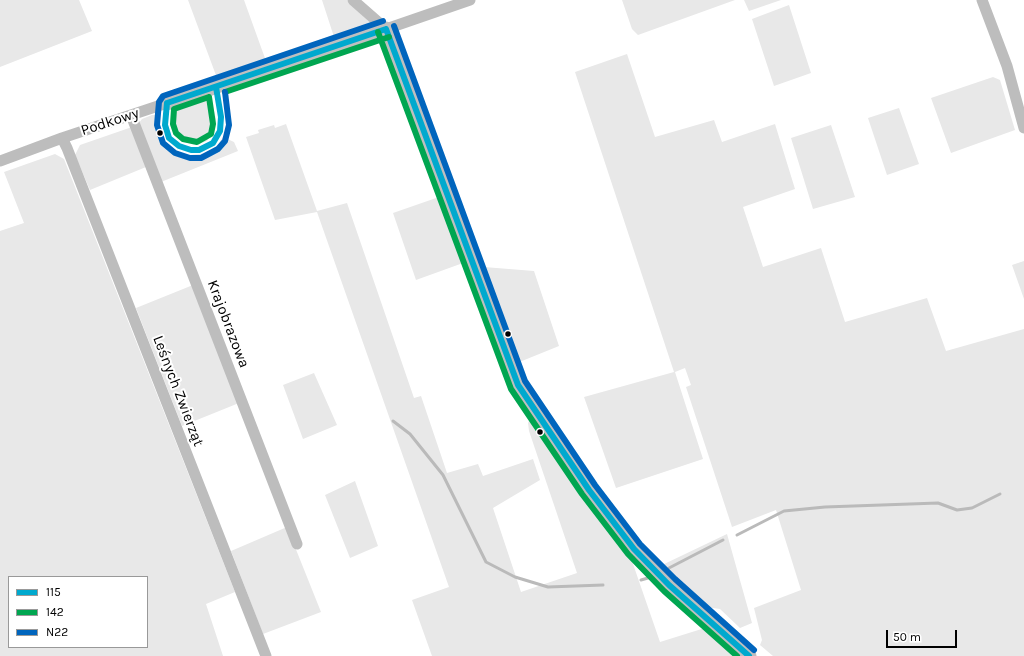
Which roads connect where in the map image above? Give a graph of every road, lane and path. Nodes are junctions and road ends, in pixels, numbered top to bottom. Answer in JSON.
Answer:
{"nodes":[{"id":1,"x":353,"y":0,"type":"edge"},
{"id":2,"x":470,"y":0,"type":"edge"},
{"id":3,"x":982,"y":0,"type":"edge"},
{"id":4,"x":386,"y":29,"type":"junction"},
{"id":5,"x":167,"y":103,"type":"joint"},
{"id":6,"x":131,"y":115,"type":"junction"},
{"id":7,"x":1024,"y":128,"type":"edge"},
{"id":8,"x":62,"y":138,"type":"junction"},
{"id":9,"x":0,"y":160,"type":"edge"},
{"id":10,"x":297,"y":544,"type":"dead end"},
{"id":11,"x":266,"y":656,"type":"edge"},
{"id":12,"x":749,"y":656,"type":"edge"}],
"edges":[{"from":1,"to":4,"type":"street"},
{"from":2,"to":4,"type":"street","name":"Podkowy"},
{"from":3,"to":7,"type":"street"},
{"from":4,"to":5,"type":"street","name":"Podkowy"},
{"from":4,"to":12,"type":"street"},
{"from":5,"to":6,"type":"street","name":"Podkowy"},
{"from":6,"to":8,"type":"street","name":"Podkowy"},
{"from":6,"to":10,"type":"street","name":"Krajobrazowa"},
{"from":8,"to":9,"type":"street","name":"Podkowy"},
{"from":8,"to":11,"type":"street","name":"Leśnych Zwierząt"}]}
